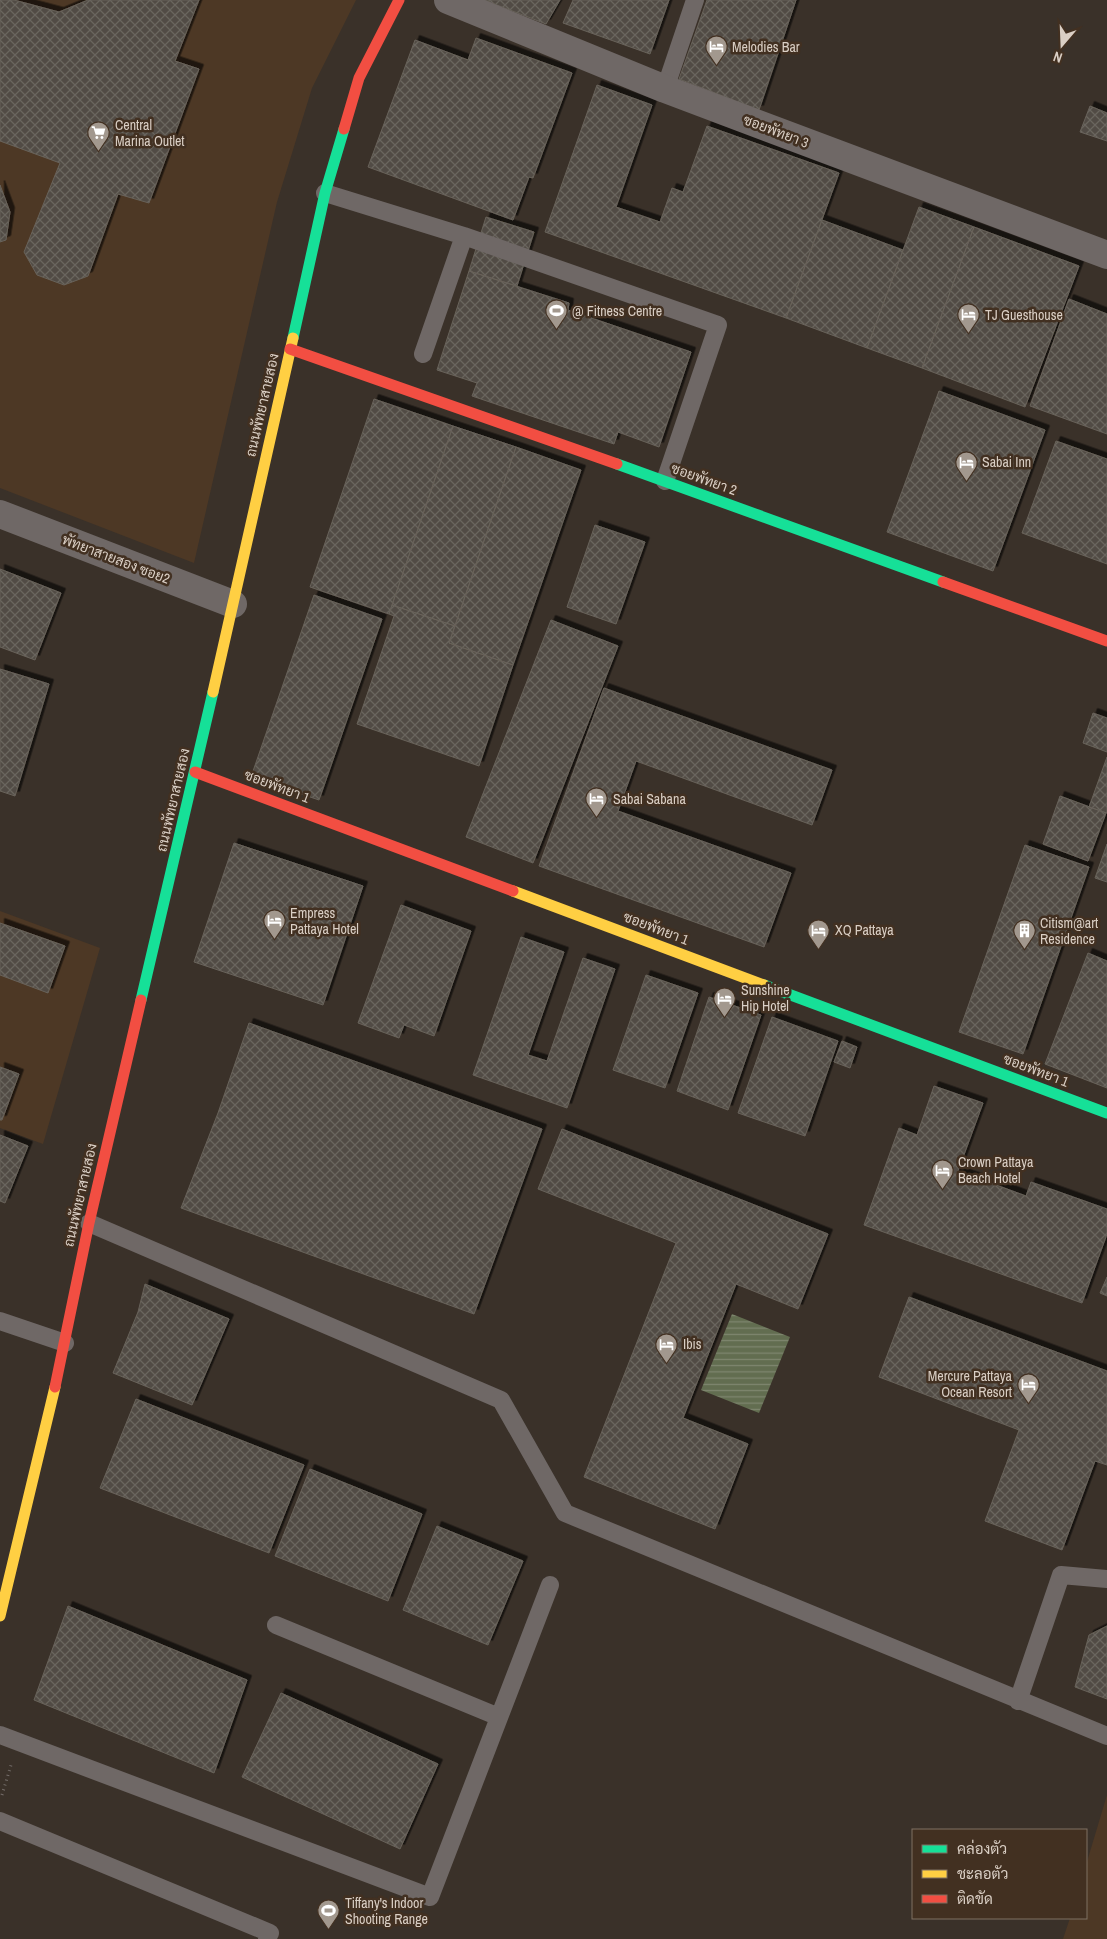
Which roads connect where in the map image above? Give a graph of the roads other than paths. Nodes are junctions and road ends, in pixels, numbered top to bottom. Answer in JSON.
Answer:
{"nodes":[{"id":1,"x":398,"y":0,"type":"edge"},
{"id":2,"x":448,"y":0,"type":"edge"},
{"id":3,"x":696,"y":0,"type":"edge"},
{"id":4,"x":665,"y":89,"type":"junction"},
{"id":5,"x":324,"y":193,"type":"junction"},
{"id":6,"x":464,"y":236,"type":"junction"},
{"id":7,"x":1107,"y":255,"type":"edge"},
{"id":8,"x":290,"y":350,"type":"junction"},
{"id":9,"x":423,"y":354,"type":"dead end"},
{"id":10,"x":664,"y":481,"type":"junction"},
{"id":11,"x":0,"y":514,"type":"edge"},
{"id":12,"x":233,"y":604,"type":"junction"},
{"id":13,"x":1107,"y":641,"type":"edge"},
{"id":14,"x":196,"y":772,"type":"junction"},
{"id":15,"x":1107,"y":1113,"type":"edge"},
{"id":16,"x":89,"y":1223,"type":"junction"},
{"id":17,"x":0,"y":1321,"type":"edge"},
{"id":18,"x":65,"y":1343,"type":"junction"},
{"id":19,"x":8,"y":1546,"type":"edge"},
{"id":20,"x":1107,"y":1580,"type":"edge"},
{"id":21,"x":550,"y":1585,"type":"dead end"},
{"id":22,"x":0,"y":1616,"type":"edge"},
{"id":23,"x":276,"y":1625,"type":"dead end"},
{"id":24,"x":1018,"y":1701,"type":"junction"},
{"id":25,"x":499,"y":1717,"type":"junction"},
{"id":26,"x":0,"y":1735,"type":"edge"},
{"id":27,"x":1107,"y":1736,"type":"edge"},
{"id":28,"x":0,"y":1821,"type":"edge"},
{"id":29,"x":267,"y":1939,"type":"edge"}],
"edges":[{"from":1,"to":5,"type":"street","name":"ถนนพัทยาสายสอง"},
{"from":2,"to":4,"type":"street","name":"ซอยพัทยา 3"},
{"from":3,"to":4,"type":"lane"},
{"from":4,"to":7,"type":"street","name":"ซอยพัทยา 3"},
{"from":5,"to":6,"type":"lane"},
{"from":5,"to":8,"type":"street","name":"ถนนพัทยาสายสอง"},
{"from":6,"to":9,"type":"lane"},
{"from":6,"to":10,"type":"lane"},
{"from":8,"to":10,"type":"street","name":"ซอยพัทยา 2"},
{"from":8,"to":12,"type":"street","name":"ถนนพัทยาสายสอง"},
{"from":10,"to":13,"type":"street","name":"ซอยพัทยา 2"},
{"from":11,"to":12,"type":"street","name":"พัทยาสายสอง ซอย2"},
{"from":12,"to":14,"type":"street","name":"ถนนพัทยาสายสอง"},
{"from":14,"to":15,"type":"street","name":"ซอยพัทยา 1"},
{"from":14,"to":16,"type":"street","name":"ถนนพัทยาสายสอง"},
{"from":16,"to":18,"type":"street","name":"ถนนพัทยาสายสอง"},
{"from":16,"to":24,"type":"lane"},
{"from":17,"to":18,"type":"lane"},
{"from":18,"to":19,"type":"street","name":"ถนนพัทยาสายสอง"},
{"from":19,"to":22,"type":"street","name":"ถนนพัทยาสายสอง"},
{"from":20,"to":24,"type":"lane"},
{"from":21,"to":25,"type":"lane"},
{"from":23,"to":25,"type":"lane"},
{"from":24,"to":27,"type":"lane"},
{"from":25,"to":26,"type":"lane"},
{"from":28,"to":29,"type":"lane"}]}
